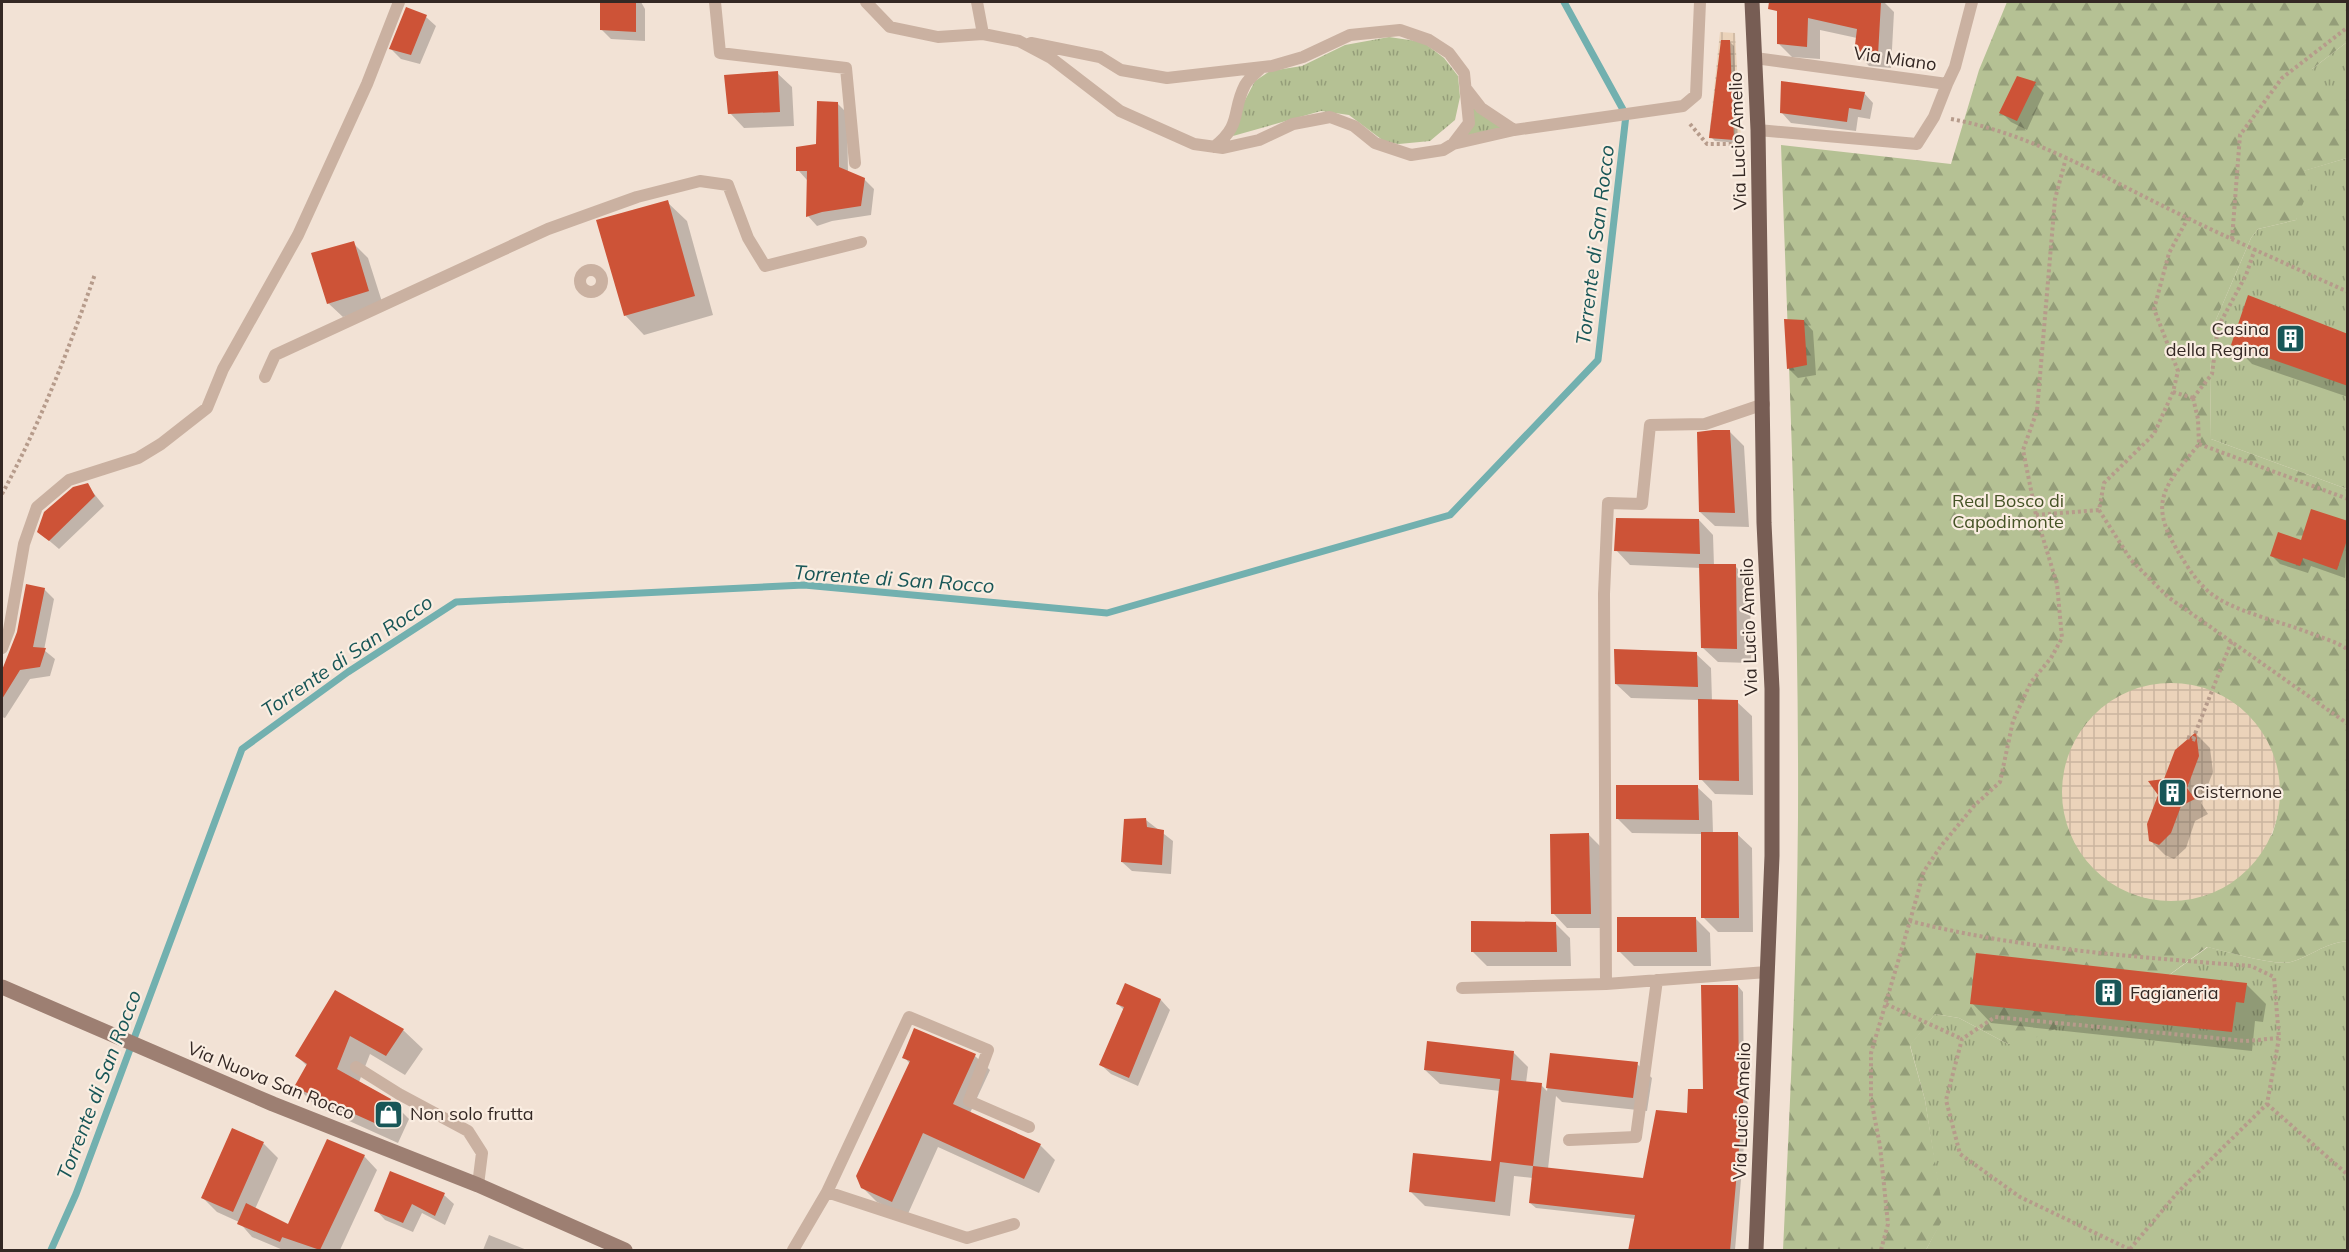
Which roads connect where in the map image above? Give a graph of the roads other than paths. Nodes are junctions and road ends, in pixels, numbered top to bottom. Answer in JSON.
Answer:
{"nodes":[{"id":1,"x":399,"y":2,"type":"edge"},
{"id":2,"x":715,"y":2,"type":"edge"},
{"id":3,"x":866,"y":2,"type":"edge"},
{"id":4,"x":977,"y":2,"type":"edge"},
{"id":5,"x":1700,"y":2,"type":"edge"},
{"id":6,"x":1752,"y":2,"type":"edge"},
{"id":7,"x":1972,"y":2,"type":"edge"},
{"id":8,"x":983,"y":34,"type":"junction"},
{"id":9,"x":1019,"y":41,"type":"junction"},
{"id":10,"x":1755,"y":58,"type":"junction"},
{"id":11,"x":1260,"y":68,"type":"junction"},
{"id":12,"x":1947,"y":84,"type":"junction"},
{"id":13,"x":1466,"y":90,"type":"junction"},
{"id":14,"x":1514,"y":130,"type":"junction"},
{"id":15,"x":1758,"y":130,"type":"junction"},
{"id":16,"x":1453,"y":144,"type":"junction"},
{"id":17,"x":1214,"y":147,"type":"junction"},
{"id":18,"x":855,"y":162,"type":"dead end"},
{"id":19,"x":861,"y":242,"type":"dead end"},
{"id":20,"x":265,"y":377,"type":"dead end"},
{"id":21,"x":1764,"y":404,"type":"junction"},
{"id":22,"x":2,"y":648,"type":"edge"},
{"id":23,"x":1767,"y":972,"type":"junction"},
{"id":24,"x":1657,"y":980,"type":"junction"},
{"id":25,"x":1606,"y":984,"type":"junction"},
{"id":26,"x":2,"y":987,"type":"edge"},
{"id":27,"x":1462,"y":988,"type":"dead end"},
{"id":28,"x":356,"y":1067,"type":"dead end"},
{"id":29,"x":1029,"y":1127,"type":"dead end"},
{"id":30,"x":1569,"y":1140,"type":"dead end"},
{"id":31,"x":478,"y":1185,"type":"junction"},
{"id":32,"x":827,"y":1192,"type":"junction"},
{"id":33,"x":1014,"y":1224,"type":"dead end"},
{"id":34,"x":625,"y":1251,"type":"edge"},
{"id":35,"x":793,"y":1251,"type":"edge"},
{"id":36,"x":1756,"y":1251,"type":"edge"}],
"edges":[{"from":1,"to":22,"type":"lane"},
{"from":2,"to":18,"type":"lane"},
{"from":3,"to":8,"type":"lane"},
{"from":4,"to":8,"type":"lane"},
{"from":5,"to":14,"type":"lane"},
{"from":6,"to":10,"type":"main road","name":"Via Lucio Amelio"},
{"from":7,"to":12,"type":"lane"},
{"from":8,"to":9,"type":"lane"},
{"from":9,"to":11,"type":"lane"},
{"from":9,"to":17,"type":"lane"},
{"from":10,"to":12,"type":"lane","name":"Via Miano"},
{"from":10,"to":15,"type":"main road","name":"Via Lucio Amelio"},
{"from":11,"to":13,"type":"lane"},
{"from":11,"to":17,"type":"lane"},
{"from":12,"to":15,"type":"lane","name":"Via Miano"},
{"from":13,"to":14,"type":"lane"},
{"from":13,"to":16,"type":"lane"},
{"from":14,"to":16,"type":"lane"},
{"from":15,"to":21,"type":"main road","name":"Via Lucio Amelio"},
{"from":16,"to":17,"type":"lane"},
{"from":19,"to":20,"type":"lane"},
{"from":21,"to":23,"type":"main road","name":"Via Lucio Amelio"},
{"from":21,"to":25,"type":"lane"},
{"from":23,"to":24,"type":"lane"},
{"from":23,"to":36,"type":"main road","name":"Via Lucio Amelio"},
{"from":24,"to":25,"type":"lane"},
{"from":24,"to":30,"type":"lane"},
{"from":25,"to":27,"type":"lane"},
{"from":26,"to":31,"type":"main road","name":"Via Nuova San Rocco"},
{"from":28,"to":31,"type":"lane"},
{"from":29,"to":32,"type":"lane"},
{"from":31,"to":34,"type":"main road","name":"Via Nuova San Rocco"},
{"from":32,"to":33,"type":"lane"},
{"from":32,"to":35,"type":"lane"}]}
